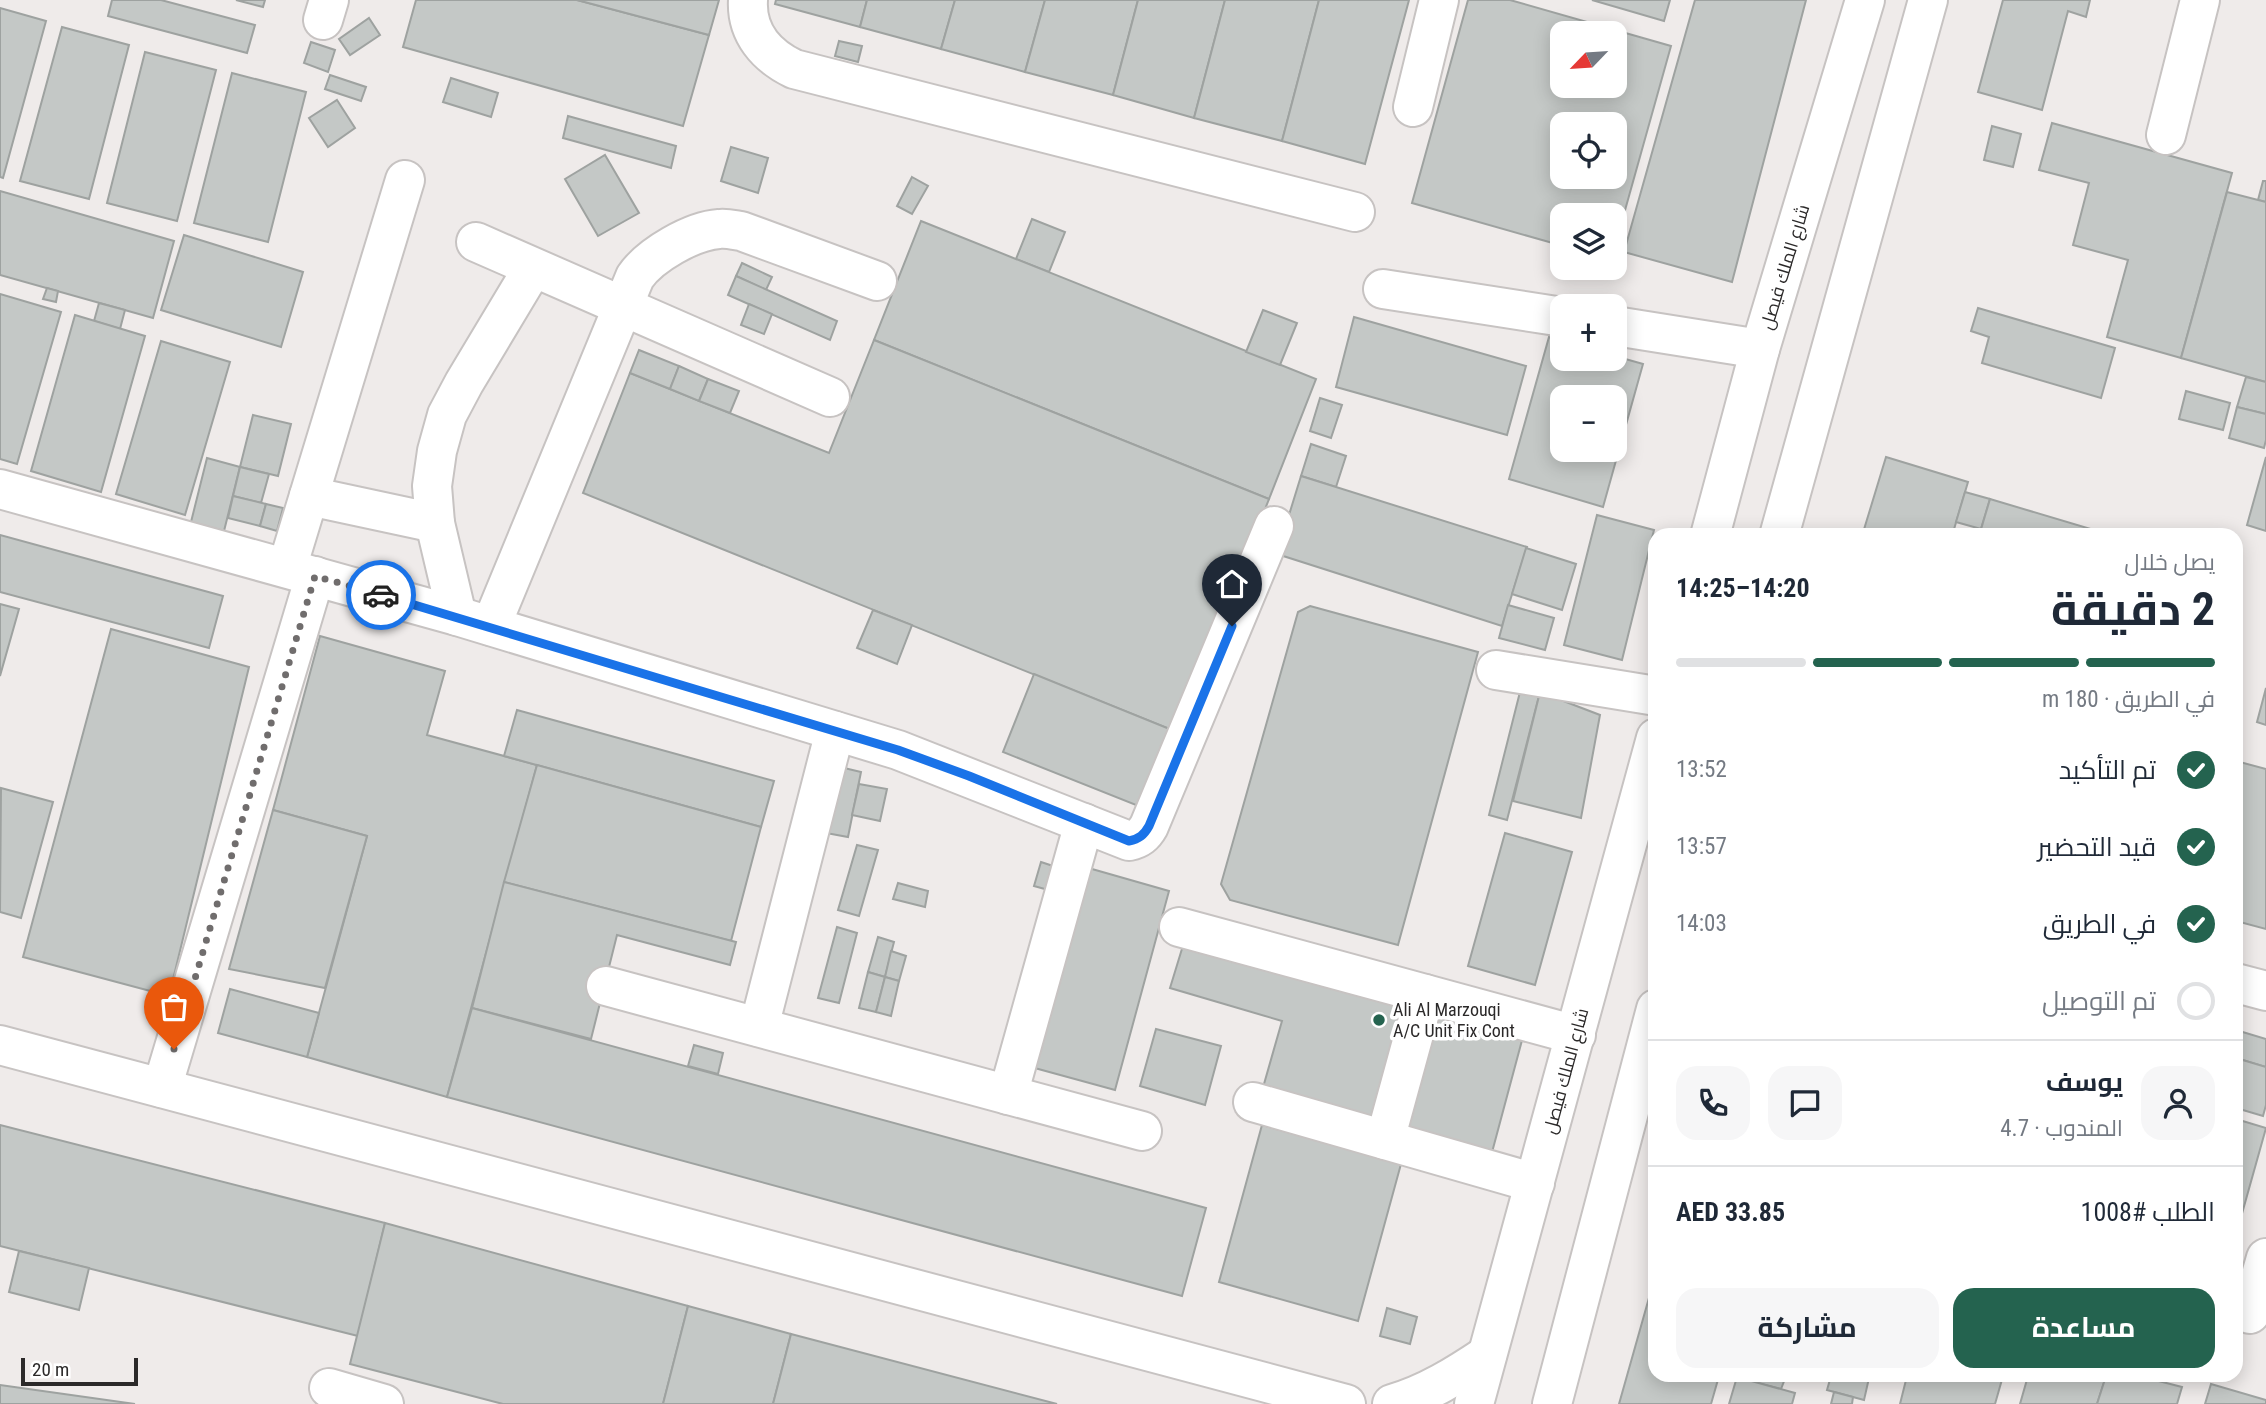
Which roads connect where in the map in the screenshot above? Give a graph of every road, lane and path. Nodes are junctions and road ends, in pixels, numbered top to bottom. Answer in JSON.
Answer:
{"nodes":[{"id":1,"x":748,"y":0,"type":"edge"},
{"id":2,"x":1439,"y":0,"type":"edge"},
{"id":3,"x":1865,"y":0,"type":"edge"},
{"id":4,"x":1928,"y":0,"type":"edge"},
{"id":5,"x":2200,"y":0,"type":"edge"},
{"id":6,"x":1413,"y":107,"type":"dead end"},
{"id":7,"x":2165,"y":135,"type":"dead end"},
{"id":8,"x":405,"y":180,"type":"dead end"},
{"id":9,"x":1355,"y":212,"type":"dead end"},
{"id":10,"x":476,"y":242,"type":"dead end"},
{"id":11,"x":533,"y":268,"type":"junction"},
{"id":12,"x":877,"y":281,"type":"dead end"},
{"id":13,"x":1383,"y":289,"type":"dead end"},
{"id":14,"x":623,"y":307,"type":"junction"},
{"id":15,"x":1550,"y":315,"type":"edge"},
{"id":16,"x":1627,"y":328,"type":"edge"},
{"id":17,"x":1760,"y":349,"type":"junction"},
{"id":18,"x":830,"y":397,"type":"dead end"},
{"id":19,"x":0,"y":489,"type":"edge"},
{"id":20,"x":309,"y":496,"type":"junction"},
{"id":21,"x":435,"y":523,"type":"junction"},
{"id":22,"x":1274,"y":526,"type":"dead end"},
{"id":23,"x":1712,"y":528,"type":"edge"},
{"id":24,"x":1781,"y":528,"type":"edge"},
{"id":25,"x":301,"y":572,"type":"junction"},
{"id":26,"x":474,"y":621,"type":"junction"},
{"id":27,"x":1496,"y":670,"type":"dead end"},
{"id":28,"x":1648,"y":695,"type":"edge"},
{"id":29,"x":835,"y":731,"type":"junction"},
{"id":30,"x":1648,"y":768,"type":"edge"},
{"id":31,"x":1084,"y":823,"type":"junction"},
{"id":32,"x":1179,"y":927,"type":"dead end"},
{"id":33,"x":2243,"y":985,"type":"edge"},
{"id":34,"x":606,"y":986,"type":"dead end"},
{"id":35,"x":2266,"y":991,"type":"edge"},
{"id":36,"x":1425,"y":994,"type":"junction"},
{"id":37,"x":759,"y":1027,"type":"junction"},
{"id":38,"x":1576,"y":1035,"type":"junction"},
{"id":39,"x":1648,"y":1039,"type":"edge"},
{"id":40,"x":0,"y":1045,"type":"edge"},
{"id":41,"x":162,"y":1088,"type":"junction"},
{"id":42,"x":1008,"y":1095,"type":"junction"},
{"id":43,"x":1253,"y":1102,"type":"dead end"},
{"id":44,"x":1142,"y":1131,"type":"dead end"},
{"id":45,"x":1385,"y":1140,"type":"junction"},
{"id":46,"x":1535,"y":1183,"type":"junction"},
{"id":47,"x":2266,"y":1258,"type":"edge"},
{"id":48,"x":2250,"y":1314,"type":"dead end"},
{"id":49,"x":1487,"y":1355,"type":"junction"},
{"id":50,"x":329,"y":1388,"type":"dead end"},
{"id":51,"x":1272,"y":1394,"type":"edge"},
{"id":52,"x":384,"y":1404,"type":"edge"},
{"id":53,"x":1346,"y":1404,"type":"edge"},
{"id":54,"x":1392,"y":1404,"type":"edge"},
{"id":55,"x":1474,"y":1404,"type":"edge"},
{"id":56,"x":1552,"y":1404,"type":"edge"}],
"edges":[{"from":1,"to":9,"type":"main road"},
{"from":2,"to":6,"type":"main road"},
{"from":3,"to":17,"type":"main road","name":"شارع الملك فيصل"},
{"from":4,"to":24,"type":"main road"},
{"from":5,"to":7,"type":"main road"},
{"from":8,"to":20,"type":"main road"},
{"from":10,"to":11,"type":"main road"},
{"from":11,"to":14,"type":"main road"},
{"from":11,"to":21,"type":"main road"},
{"from":12,"to":14,"type":"main road"},
{"from":13,"to":15,"type":"main road"},
{"from":14,"to":18,"type":"main road"},
{"from":14,"to":26,"type":"main road"},
{"from":16,"to":17,"type":"main road"},
{"from":17,"to":23,"type":"main road","name":"شارع الملك فيصل"},
{"from":19,"to":25,"type":"main road"},
{"from":20,"to":21,"type":"main road"},
{"from":20,"to":25,"type":"main road"},
{"from":21,"to":26,"type":"main road"},
{"from":22,"to":31,"type":"main road"},
{"from":25,"to":26,"type":"main road"},
{"from":25,"to":41,"type":"main road"},
{"from":26,"to":29,"type":"main road"},
{"from":27,"to":28,"type":"main road"},
{"from":29,"to":31,"type":"main road"},
{"from":29,"to":37,"type":"main road"},
{"from":30,"to":38,"type":"main road","name":"شارع الملك فيصل"},
{"from":31,"to":42,"type":"main road"},
{"from":32,"to":36,"type":"main road"},
{"from":33,"to":35,"type":"main road"},
{"from":34,"to":37,"type":"main road"},
{"from":36,"to":38,"type":"main road"},
{"from":36,"to":45,"type":"main road"},
{"from":37,"to":42,"type":"main road"},
{"from":38,"to":46,"type":"main road","name":"شارع الملك فيصل"},
{"from":39,"to":56,"type":"main road"},
{"from":40,"to":41,"type":"main road"},
{"from":41,"to":51,"type":"main road"},
{"from":42,"to":44,"type":"main road"},
{"from":43,"to":45,"type":"main road"},
{"from":45,"to":46,"type":"main road"},
{"from":46,"to":49,"type":"main road","name":"شارع الملك فيصل"},
{"from":47,"to":48,"type":"main road"},
{"from":49,"to":54,"type":"main road"},
{"from":49,"to":55,"type":"main road","name":"شارع الملك فيصل"},
{"from":50,"to":52,"type":"main road"},
{"from":51,"to":53,"type":"main road"}]}
